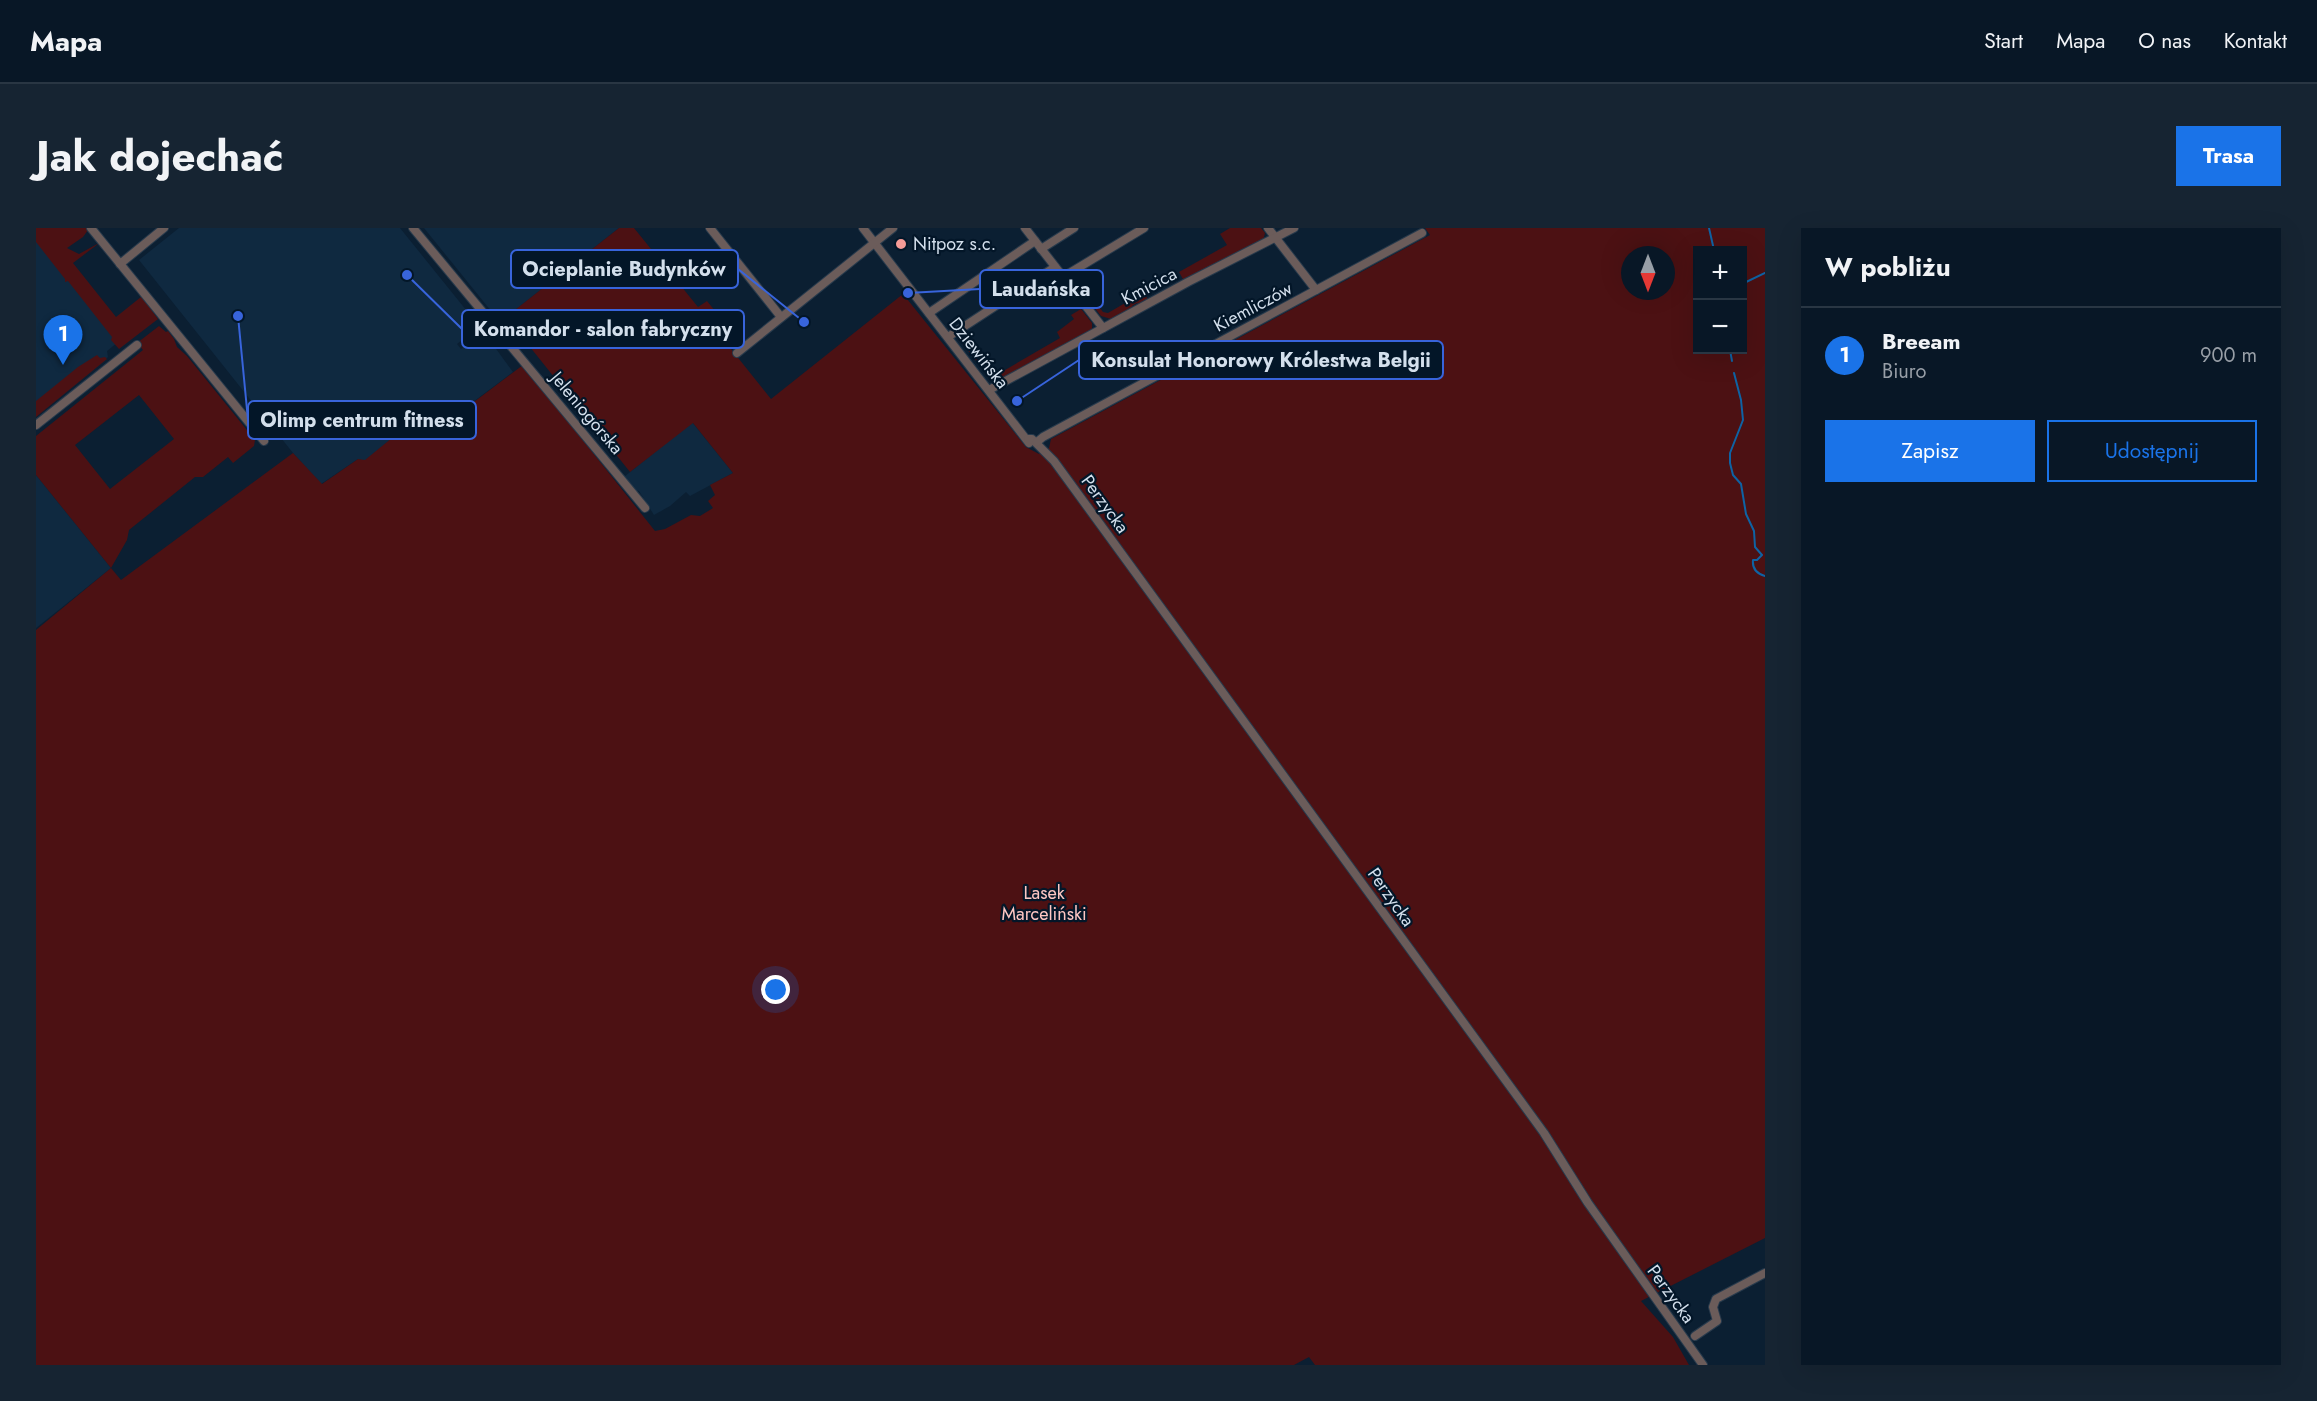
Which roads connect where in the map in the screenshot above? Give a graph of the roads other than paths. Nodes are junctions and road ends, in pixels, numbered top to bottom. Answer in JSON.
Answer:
{"nodes":[{"id":1,"x":91,"y":228,"type":"edge"},
{"id":2,"x":164,"y":228,"type":"edge"},
{"id":3,"x":413,"y":228,"type":"edge"},
{"id":4,"x":710,"y":228,"type":"edge"},
{"id":5,"x":862,"y":228,"type":"edge"},
{"id":6,"x":893,"y":228,"type":"edge"},
{"id":7,"x":1025,"y":228,"type":"edge"},
{"id":8,"x":1074,"y":228,"type":"edge"},
{"id":9,"x":1144,"y":228,"type":"edge"},
{"id":10,"x":1268,"y":228,"type":"edge"},
{"id":11,"x":1294,"y":228,"type":"edge"},
{"id":12,"x":1422,"y":233,"type":"dead end"},
{"id":13,"x":1276,"y":238,"type":"junction"},
{"id":14,"x":1035,"y":241,"type":"junction"},
{"id":15,"x":874,"y":243,"type":"junction"},
{"id":16,"x":1041,"y":249,"type":"junction"},
{"id":17,"x":120,"y":264,"type":"junction"},
{"id":18,"x":1055,"y":267,"type":"junction"},
{"id":19,"x":1063,"y":277,"type":"junction"},
{"id":20,"x":1316,"y":290,"type":"junction"},
{"id":21,"x":929,"y":313,"type":"junction"},
{"id":22,"x":781,"y":317,"type":"junction"},
{"id":23,"x":1103,"y":328,"type":"junction"},
{"id":24,"x":948,"y":337,"type":"junction"},
{"id":25,"x":137,"y":345,"type":"dead end"},
{"id":26,"x":737,"y":353,"type":"dead end"},
{"id":27,"x":989,"y":390,"type":"junction"},
{"id":28,"x":36,"y":425,"type":"edge"},
{"id":29,"x":1028,"y":439,"type":"junction"},
{"id":30,"x":264,"y":441,"type":"dead end"},
{"id":31,"x":1036,"y":442,"type":"junction"},
{"id":32,"x":1046,"y":453,"type":"junction"},
{"id":33,"x":645,"y":508,"type":"dead end"},
{"id":34,"x":1765,"y":1273,"type":"edge"},
{"id":35,"x":1695,"y":1336,"type":"dead end"},
{"id":36,"x":1703,"y":1365,"type":"edge"}],
"edges":[{"from":1,"to":17,"type":"street"},
{"from":2,"to":17,"type":"street"},
{"from":3,"to":33,"type":"street","name":"Jeleniogórska"},
{"from":4,"to":22,"type":"street"},
{"from":5,"to":15,"type":"street","name":"Dziewińska"},
{"from":6,"to":15,"type":"street"},
{"from":7,"to":14,"type":"street"},
{"from":8,"to":16,"type":"street"},
{"from":9,"to":19,"type":"street"},
{"from":10,"to":13,"type":"street"},
{"from":11,"to":13,"type":"street","name":"Kmicica"},
{"from":12,"to":20,"type":"street","name":"Kiemliczów"},
{"from":13,"to":20,"type":"street"},
{"from":13,"to":23,"type":"street","name":"Kmicica"},
{"from":14,"to":16,"type":"street"},
{"from":14,"to":21,"type":"street"},
{"from":15,"to":21,"type":"street","name":"Dziewińska"},
{"from":15,"to":22,"type":"street"},
{"from":16,"to":18,"type":"street"},
{"from":17,"to":30,"type":"street"},
{"from":18,"to":19,"type":"street"},
{"from":18,"to":24,"type":"street"},
{"from":19,"to":23,"type":"street"},
{"from":20,"to":31,"type":"street","name":"Kiemliczów"},
{"from":21,"to":24,"type":"street","name":"Dziewińska"},
{"from":22,"to":26,"type":"street"},
{"from":23,"to":27,"type":"street","name":"Kmicica"},
{"from":24,"to":27,"type":"street","name":"Dziewińska"},
{"from":25,"to":28,"type":"street"},
{"from":27,"to":29,"type":"street","name":"Dziewińska"},
{"from":29,"to":31,"type":"street"},
{"from":29,"to":32,"type":"street","name":"Dziewińska"},
{"from":31,"to":32,"type":"street"},
{"from":32,"to":36,"type":"street","name":"Perzycka"},
{"from":34,"to":35,"type":"street"}]}
